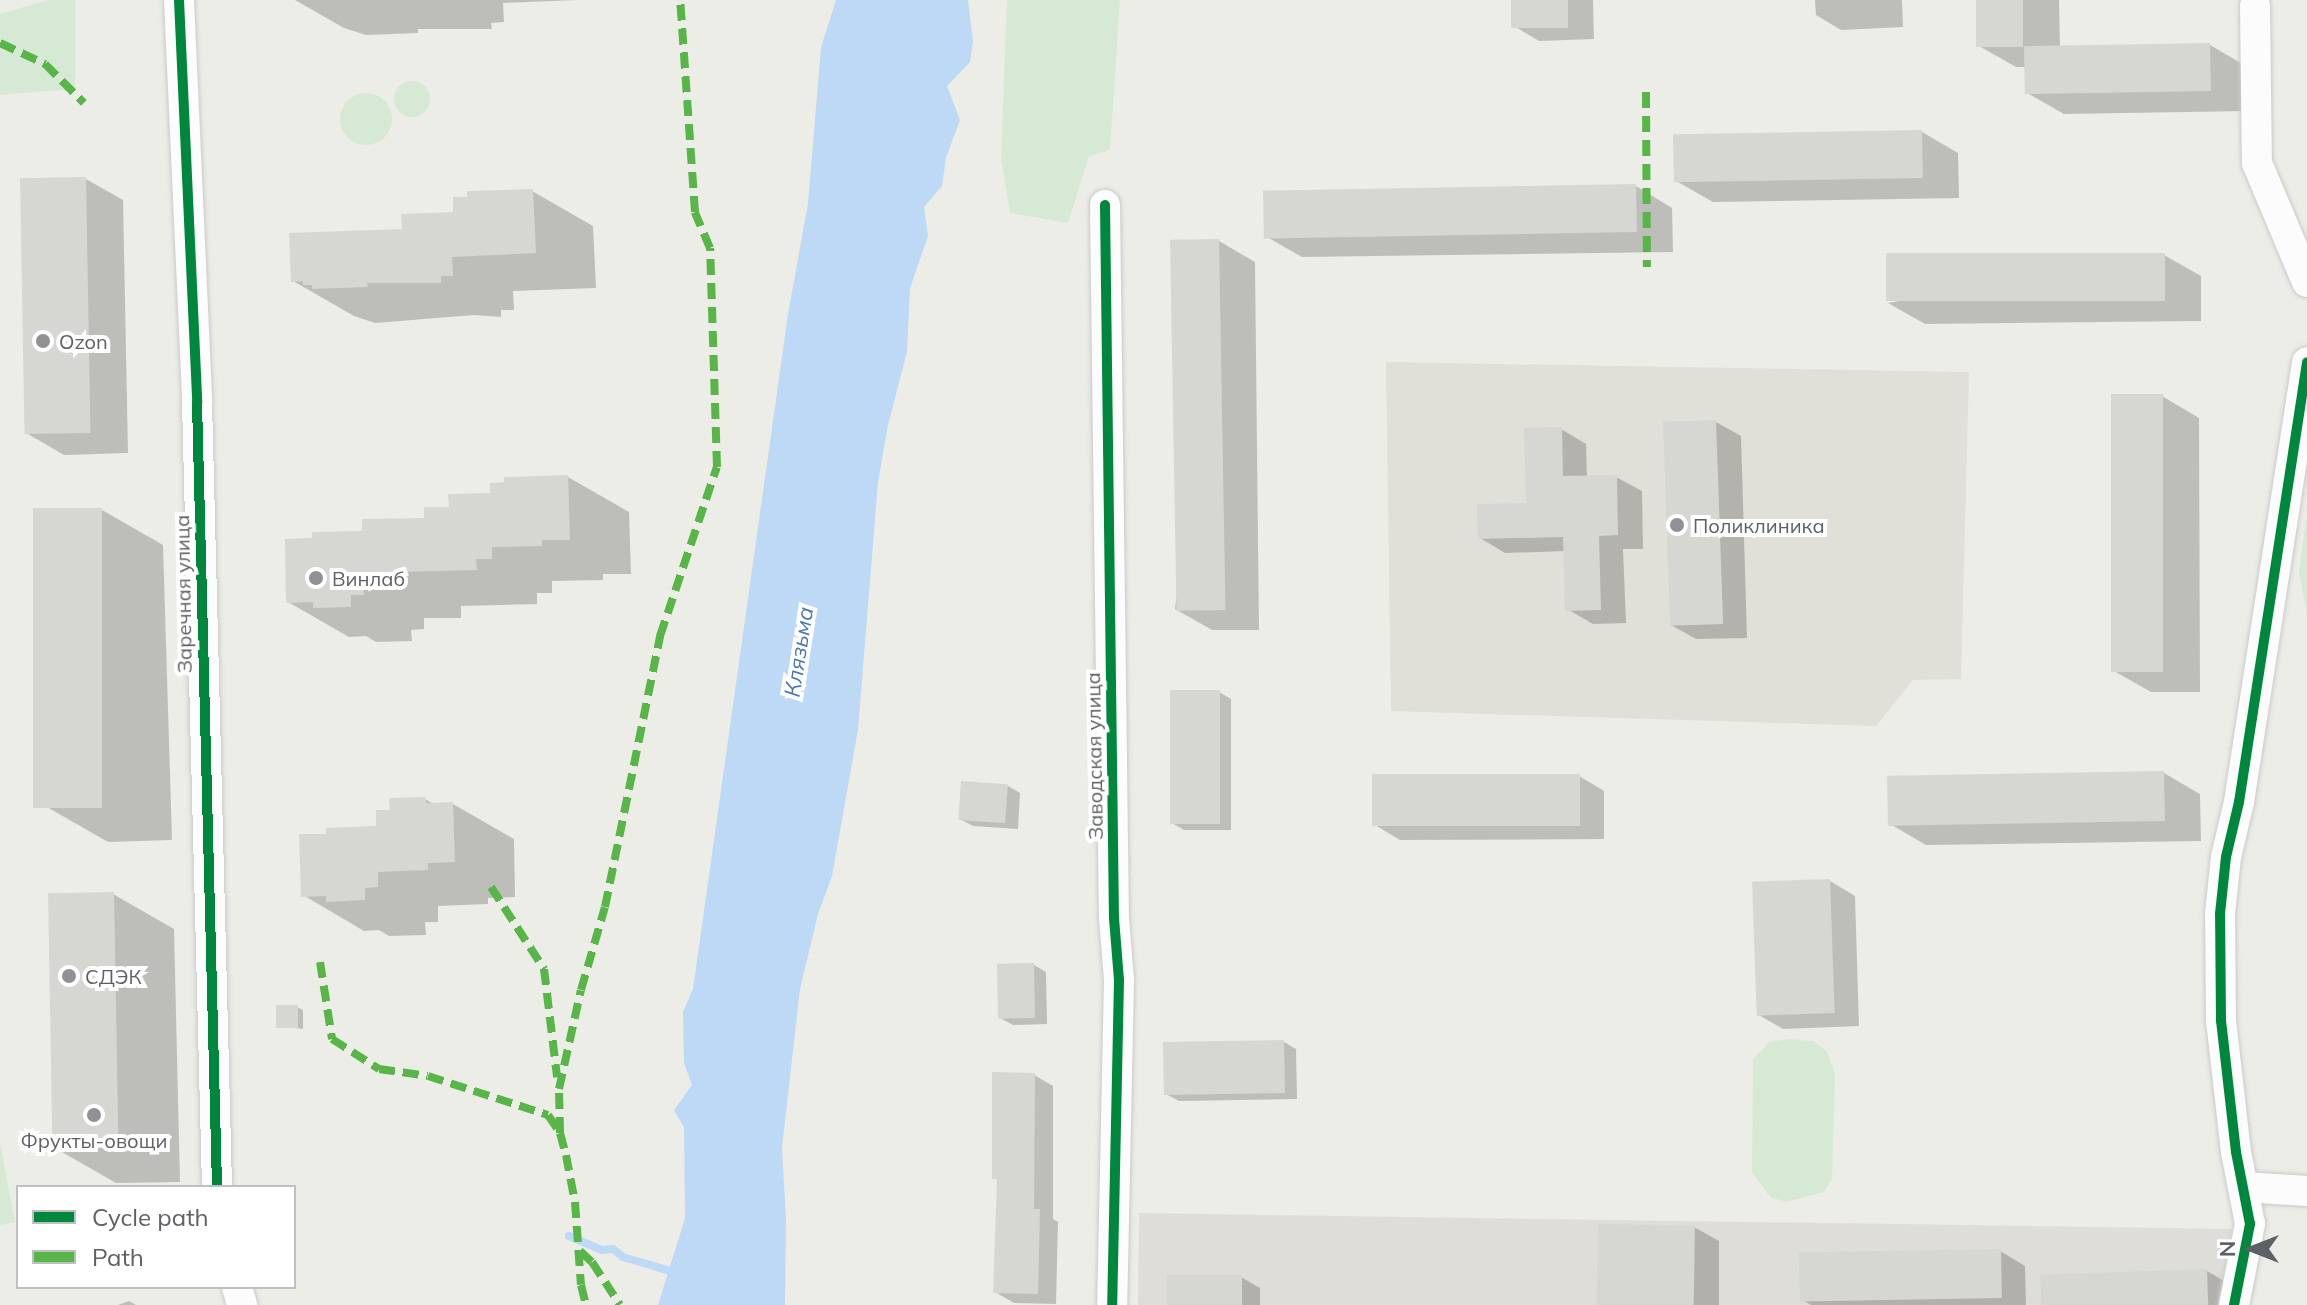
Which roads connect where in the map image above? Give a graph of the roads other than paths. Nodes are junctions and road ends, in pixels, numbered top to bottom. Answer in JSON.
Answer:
{"nodes":[{"id":1,"x":179,"y":0,"type":"edge"},
{"id":2,"x":2255,"y":6,"type":"dead end"},
{"id":3,"x":1105,"y":205,"type":"dead end"},
{"id":4,"x":2307,"y":282,"type":"edge"},
{"id":5,"x":2307,"y":362,"type":"edge"},
{"id":6,"x":217,"y":1185,"type":"edge"},
{"id":7,"x":2243,"y":1187,"type":"junction"},
{"id":8,"x":2307,"y":1191,"type":"edge"},
{"id":9,"x":1112,"y":1305,"type":"edge"},
{"id":10,"x":2234,"y":1305,"type":"edge"}],
"edges":[{"from":1,"to":6,"type":"street","name":"Заречная улица"},
{"from":2,"to":4,"type":"street"},
{"from":3,"to":9,"type":"street","name":"Заводская улица"},
{"from":5,"to":7,"type":"street"},
{"from":7,"to":8,"type":"street"},
{"from":7,"to":10,"type":"street"}]}
